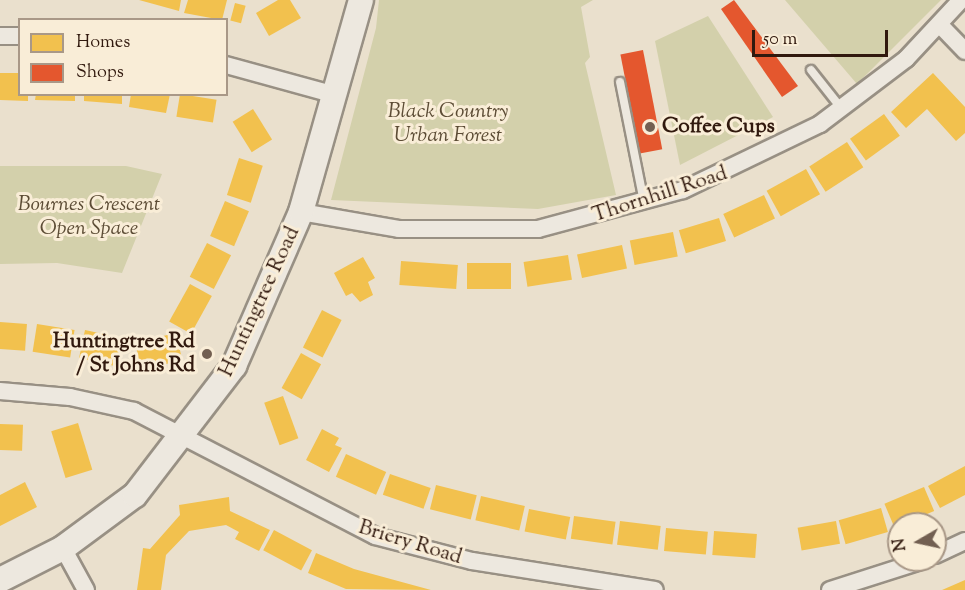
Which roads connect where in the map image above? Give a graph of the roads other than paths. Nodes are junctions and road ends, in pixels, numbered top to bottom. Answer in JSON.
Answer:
{"nodes":[{"id":1,"x":361,"y":0,"type":"edge"},
{"id":2,"x":961,"y":0,"type":"edge"},
{"id":3,"x":940,"y":25,"type":"junction"},
{"id":4,"x":0,"y":36,"type":"edge"},
{"id":5,"x":18,"y":36,"type":"edge"},
{"id":6,"x":965,"y":51,"type":"edge"},
{"id":7,"x":228,"y":66,"type":"edge"},
{"id":8,"x":811,"y":70,"type":"dead end"},
{"id":9,"x":620,"y":82,"type":"dead end"},
{"id":10,"x":336,"y":95,"type":"junction"},
{"id":11,"x":841,"y":108,"type":"junction"},
{"id":12,"x":644,"y":202,"type":"junction"},
{"id":13,"x":301,"y":212,"type":"junction"},
{"id":14,"x":0,"y":391,"type":"edge"},
{"id":15,"x":184,"y":437,"type":"junction"},
{"id":16,"x":965,"y":540,"type":"edge"},
{"id":17,"x":63,"y":548,"type":"junction"},
{"id":18,"x":947,"y":549,"type":"edge"},
{"id":19,"x":898,"y":572,"type":"edge"},
{"id":20,"x":0,"y":580,"type":"edge"},
{"id":21,"x":86,"y":590,"type":"edge"},
{"id":22,"x":655,"y":590,"type":"edge"},
{"id":23,"x":830,"y":590,"type":"edge"}],
"edges":[{"from":1,"to":10,"type":"street","name":"Huntingtree Road"},
{"from":2,"to":3,"type":"street","name":"Thornhill Road"},
{"from":3,"to":6,"type":"street"},
{"from":3,"to":11,"type":"street","name":"Thornhill Road"},
{"from":4,"to":5,"type":"street"},
{"from":7,"to":10,"type":"street"},
{"from":8,"to":11,"type":"lane"},
{"from":9,"to":12,"type":"lane"},
{"from":10,"to":13,"type":"street","name":"Huntingtree Road"},
{"from":11,"to":12,"type":"street","name":"Thornhill Road"},
{"from":12,"to":13,"type":"street","name":"Thornhill Road"},
{"from":13,"to":15,"type":"street","name":"Huntingtree Road"},
{"from":14,"to":15,"type":"street","name":"Briery Road"},
{"from":15,"to":17,"type":"street","name":"Huntingtree Road"},
{"from":15,"to":22,"type":"street","name":"Briery Road"},
{"from":16,"to":18,"type":"street"},
{"from":17,"to":20,"type":"street","name":"Huntingtree Road"},
{"from":17,"to":21,"type":"street"},
{"from":19,"to":23,"type":"street"}]}
